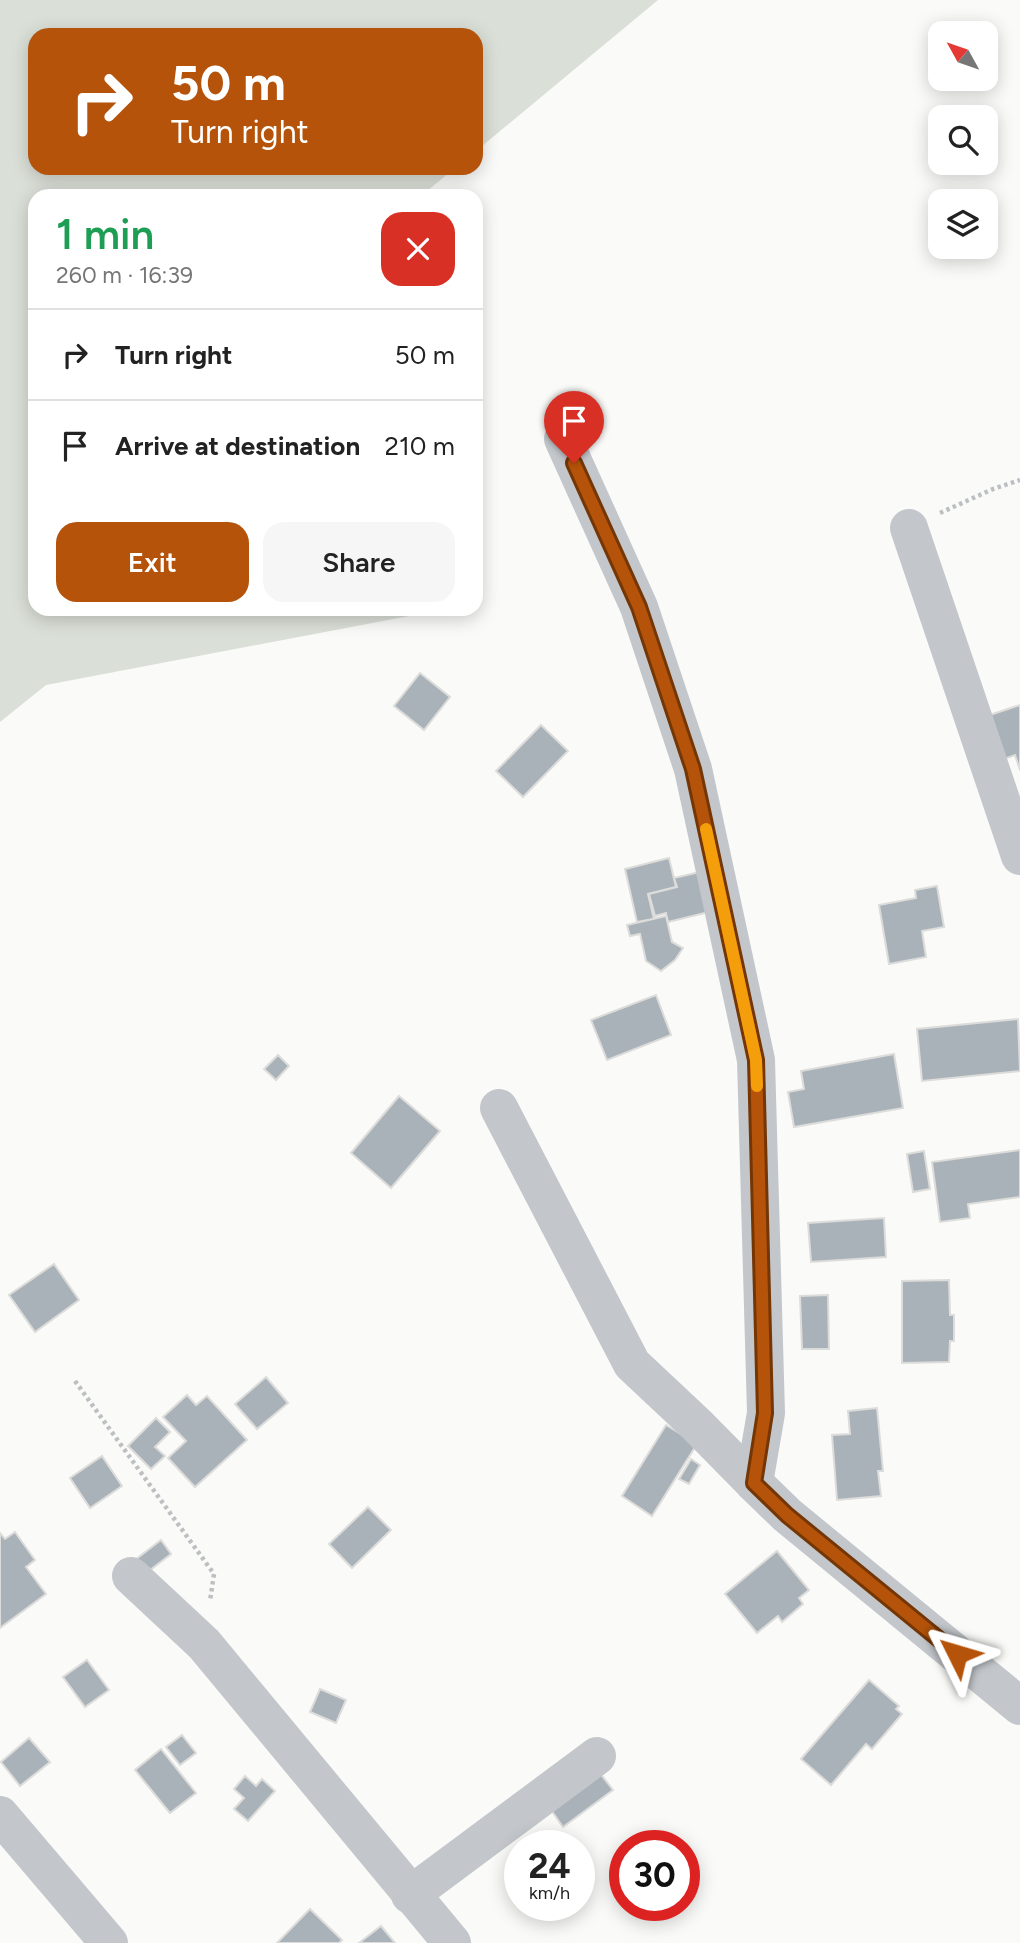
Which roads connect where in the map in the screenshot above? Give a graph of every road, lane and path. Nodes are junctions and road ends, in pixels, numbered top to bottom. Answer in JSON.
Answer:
{"nodes":[{"id":1,"x":564,"y":439,"type":"dead end"},
{"id":2,"x":1020,"y":480,"type":"edge"},
{"id":3,"x":909,"y":528,"type":"joint"},
{"id":4,"x":1020,"y":856,"type":"edge"},
{"id":5,"x":499,"y":1108,"type":"dead end"},
{"id":6,"x":75,"y":1381,"type":"dead end"},
{"id":7,"x":754,"y":1483,"type":"junction"},
{"id":8,"x":131,"y":1576,"type":"dead end"},
{"id":9,"x":204,"y":1644,"type":"junction"},
{"id":10,"x":1020,"y":1706,"type":"edge"},
{"id":11,"x":597,"y":1756,"type":"dead end"},
{"id":12,"x":0,"y":1815,"type":"edge"},
{"id":13,"x":410,"y":1895,"type":"junction"},
{"id":14,"x":109,"y":1943,"type":"edge"},
{"id":15,"x":452,"y":1943,"type":"edge"}],
"edges":[{"from":1,"to":7,"type":"street"},
{"from":2,"to":3,"type":"path"},
{"from":3,"to":4,"type":"street"},
{"from":5,"to":7,"type":"street"},
{"from":6,"to":9,"type":"path"},
{"from":7,"to":10,"type":"street"},
{"from":8,"to":9,"type":"street"},
{"from":9,"to":13,"type":"street"},
{"from":11,"to":13,"type":"street"},
{"from":12,"to":14,"type":"street"},
{"from":13,"to":15,"type":"street"}]}
